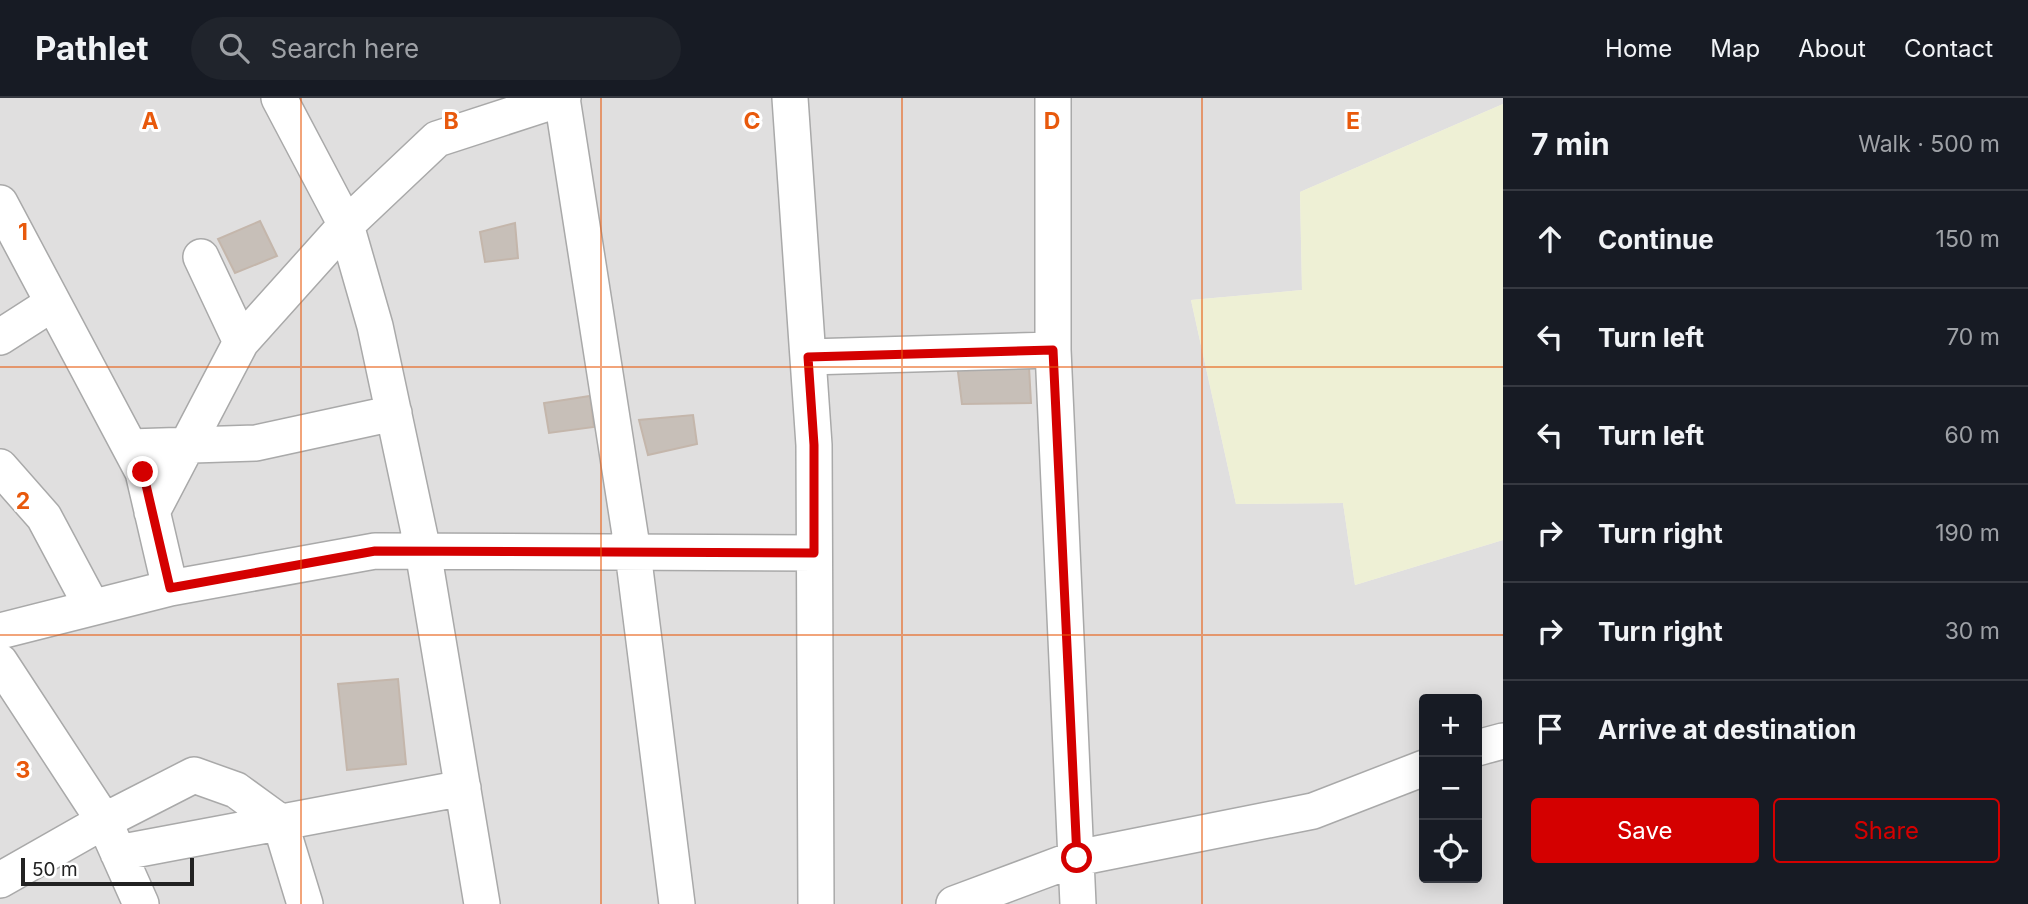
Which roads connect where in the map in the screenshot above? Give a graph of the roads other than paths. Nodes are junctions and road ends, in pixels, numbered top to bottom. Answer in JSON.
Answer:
{"nodes":[{"id":1,"x":279,"y":98,"type":"edge"},
{"id":2,"x":562,"y":98,"type":"edge"},
{"id":3,"x":790,"y":98,"type":"edge"},
{"id":4,"x":1053,"y":98,"type":"edge"},
{"id":5,"x":0,"y":203,"type":"edge"},
{"id":6,"x":346,"y":225,"type":"junction"},
{"id":7,"x":201,"y":257,"type":"dead end"},
{"id":8,"x":53,"y":303,"type":"junction"},
{"id":9,"x":0,"y":337,"type":"edge"},
{"id":10,"x":241,"y":341,"type":"junction"},
{"id":11,"x":1053,"y":350,"type":"junction"},
{"id":12,"x":808,"y":357,"type":"junction"},
{"id":13,"x":394,"y":413,"type":"junction"},
{"id":14,"x":187,"y":444,"type":"junction"},
{"id":15,"x":130,"y":447,"type":"junction"},
{"id":16,"x":0,"y":467,"type":"edge"},
{"id":17,"x":152,"y":512,"type":"junction"},
{"id":18,"x":423,"y":551,"type":"junction"},
{"id":19,"x":633,"y":553,"type":"junction"},
{"id":20,"x":814,"y":553,"type":"junction"},
{"id":21,"x":170,"y":588,"type":"junction"},
{"id":22,"x":92,"y":607,"type":"junction"},
{"id":23,"x":0,"y":631,"type":"edge"},
{"id":24,"x":0,"y":662,"type":"edge"},
{"id":25,"x":1503,"y":741,"type":"edge"},
{"id":26,"x":1482,"y":747,"type":"edge"},
{"id":27,"x":1419,"y":770,"type":"edge"},
{"id":28,"x":463,"y":788,"type":"junction"},
{"id":29,"x":104,"y":821,"type":"junction"},
{"id":30,"x":280,"y":822,"type":"junction"},
{"id":31,"x":118,"y":853,"type":"junction"},
{"id":32,"x":1077,"y":858,"type":"junction"},
{"id":33,"x":0,"y":880,"type":"edge"},
{"id":34,"x":134,"y":902,"type":"edge"},
{"id":35,"x":305,"y":904,"type":"edge"},
{"id":36,"x":482,"y":904,"type":"edge"},
{"id":37,"x":677,"y":904,"type":"edge"},
{"id":38,"x":816,"y":904,"type":"edge"},
{"id":39,"x":954,"y":904,"type":"edge"},
{"id":40,"x":1078,"y":904,"type":"edge"}],
"edges":[{"from":1,"to":6,"type":"street"},
{"from":2,"to":6,"type":"street"},
{"from":2,"to":19,"type":"street"},
{"from":3,"to":12,"type":"street"},
{"from":4,"to":11,"type":"street"},
{"from":5,"to":8,"type":"street"},
{"from":6,"to":10,"type":"street"},
{"from":6,"to":13,"type":"street"},
{"from":7,"to":10,"type":"street"},
{"from":8,"to":9,"type":"street"},
{"from":8,"to":15,"type":"street"},
{"from":10,"to":14,"type":"street"},
{"from":11,"to":12,"type":"street"},
{"from":11,"to":32,"type":"street"},
{"from":12,"to":20,"type":"street"},
{"from":13,"to":14,"type":"street"},
{"from":13,"to":18,"type":"street"},
{"from":14,"to":15,"type":"street"},
{"from":14,"to":17,"type":"street"},
{"from":15,"to":17,"type":"street"},
{"from":16,"to":22,"type":"street"},
{"from":17,"to":21,"type":"street"},
{"from":18,"to":19,"type":"street"},
{"from":18,"to":21,"type":"street"},
{"from":18,"to":28,"type":"street"},
{"from":19,"to":20,"type":"street"},
{"from":19,"to":37,"type":"street"},
{"from":20,"to":38,"type":"street"},
{"from":21,"to":22,"type":"street"},
{"from":22,"to":23,"type":"street"},
{"from":24,"to":29,"type":"street"},
{"from":25,"to":26,"type":"street"},
{"from":27,"to":32,"type":"street"},
{"from":28,"to":30,"type":"street"},
{"from":28,"to":36,"type":"street"},
{"from":29,"to":30,"type":"street"},
{"from":29,"to":31,"type":"street"},
{"from":29,"to":33,"type":"street"},
{"from":30,"to":31,"type":"street"},
{"from":30,"to":35,"type":"street"},
{"from":31,"to":34,"type":"street"},
{"from":32,"to":39,"type":"street"},
{"from":32,"to":40,"type":"street"}]}
